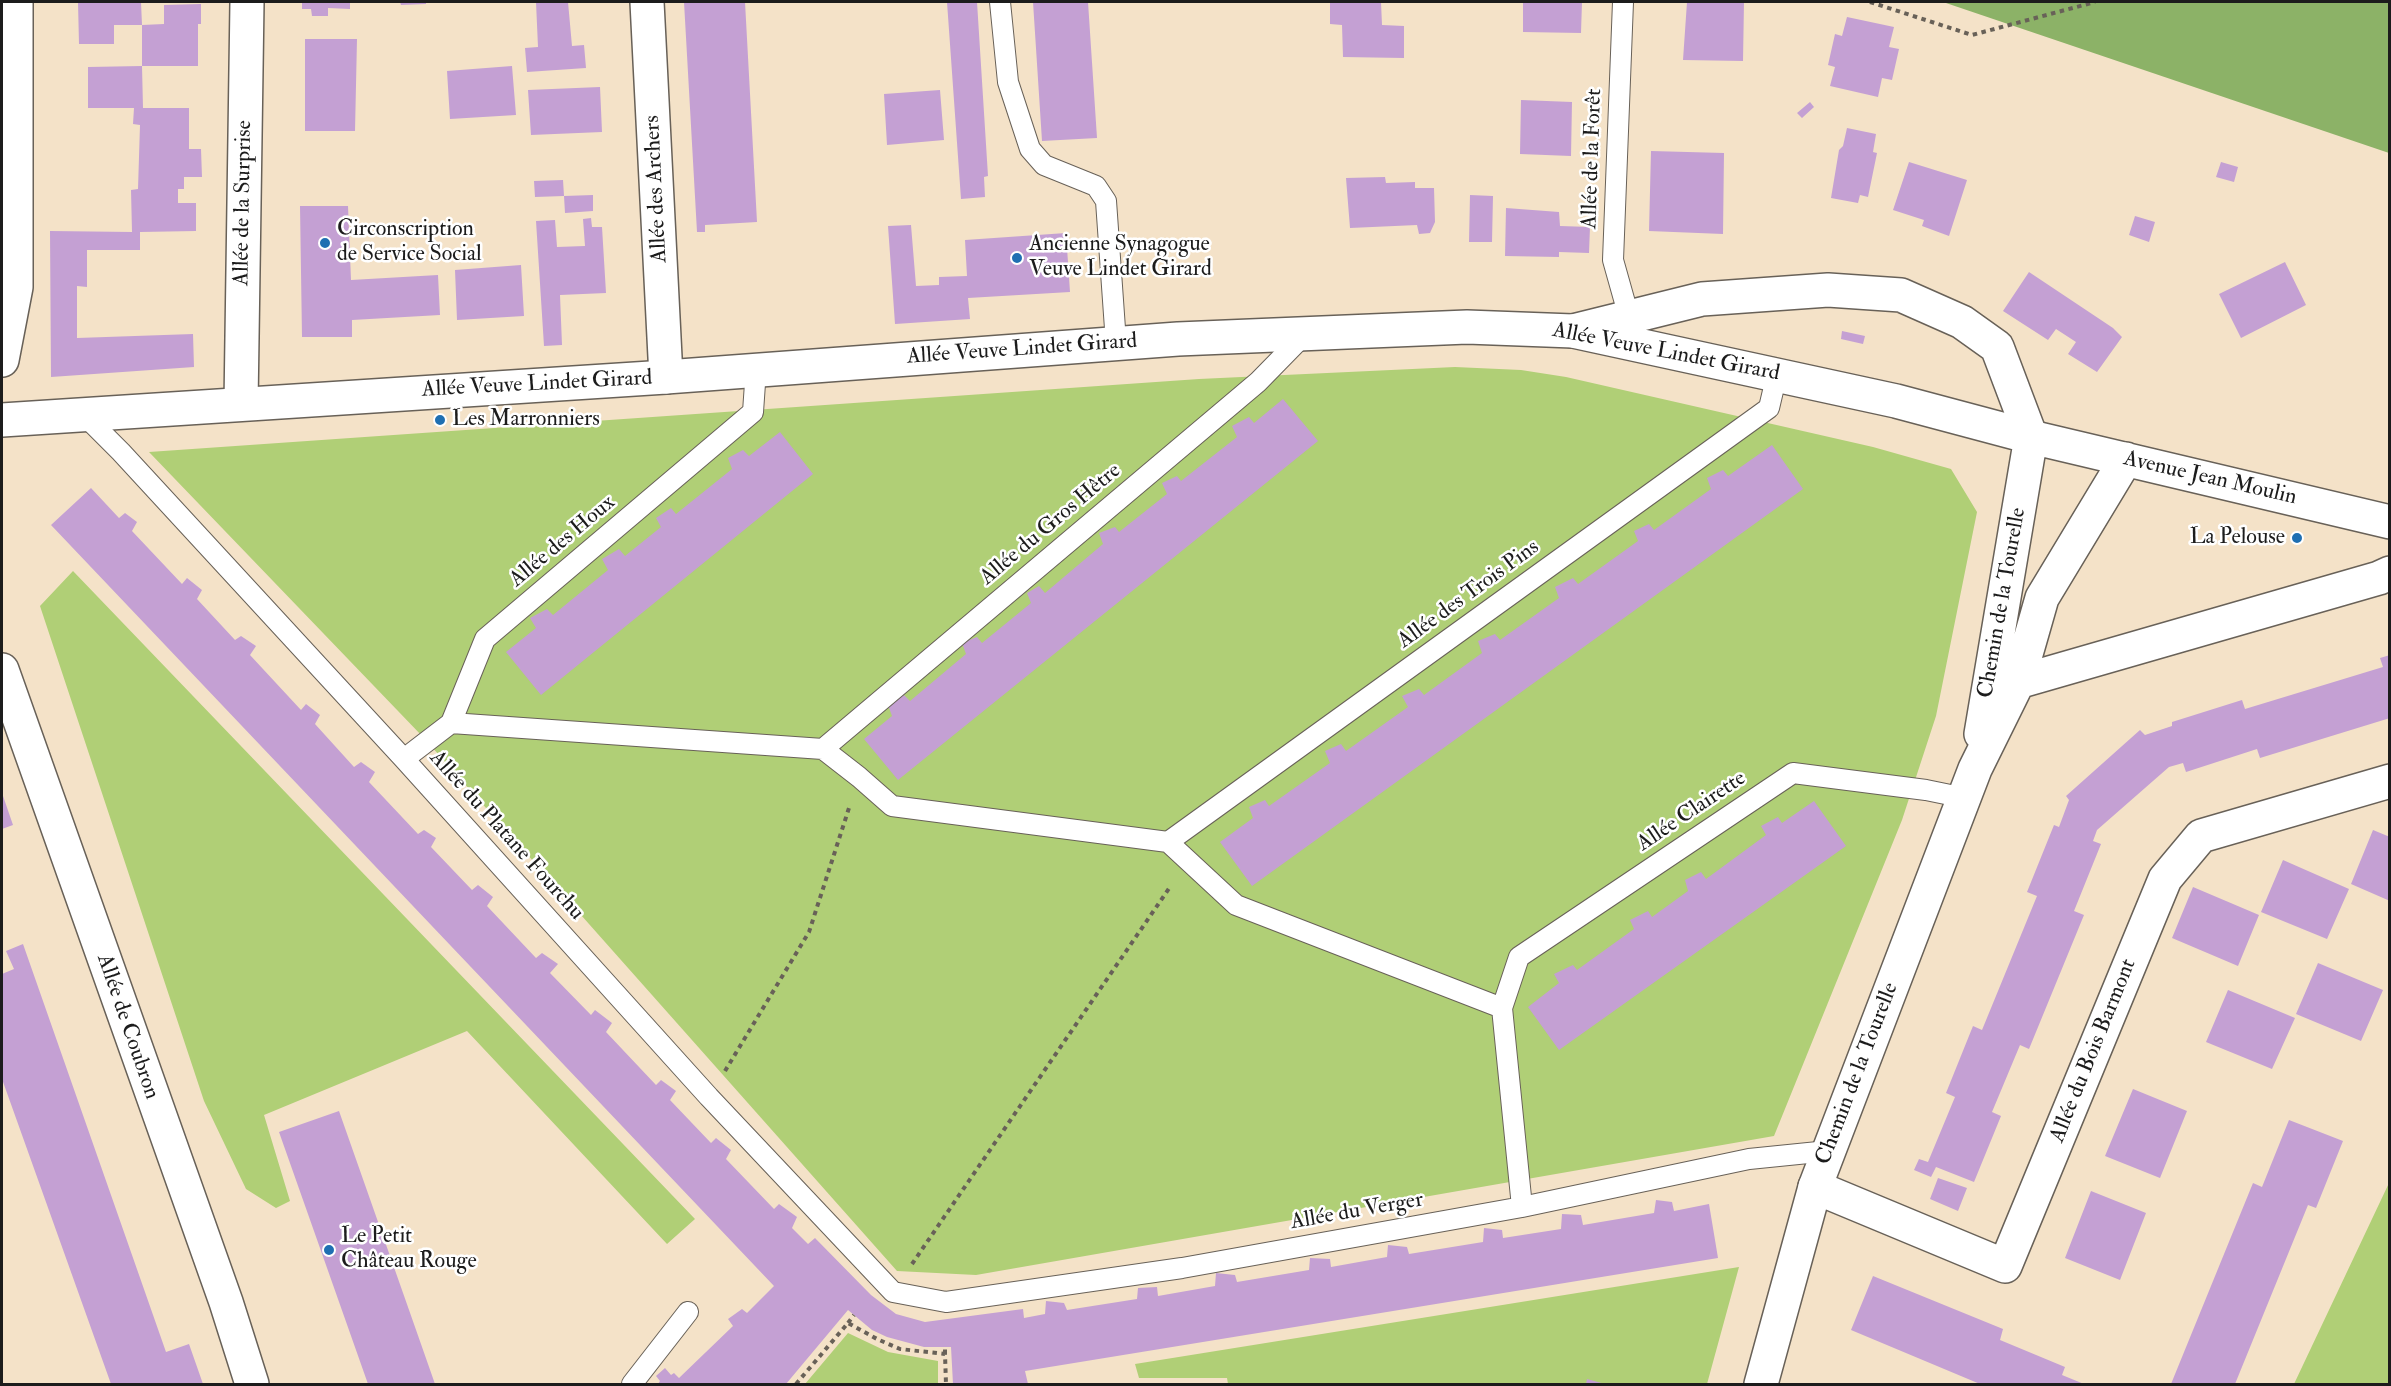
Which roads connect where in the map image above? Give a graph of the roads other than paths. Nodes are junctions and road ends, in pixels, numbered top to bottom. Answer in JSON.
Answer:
{"nodes":[{"id":1,"x":16,"y":2,"type":"edge"},
{"id":2,"x":247,"y":2,"type":"edge"},
{"id":3,"x":647,"y":2,"type":"edge"},
{"id":4,"x":1000,"y":2,"type":"edge"},
{"id":5,"x":1623,"y":2,"type":"edge"},
{"id":6,"x":1629,"y":317,"type":"junction"},
{"id":7,"x":1573,"y":331,"type":"junction"},
{"id":8,"x":1306,"y":333,"type":"junction"},
{"id":9,"x":1116,"y":343,"type":"junction"},
{"id":10,"x":2,"y":360,"type":"edge"},
{"id":11,"x":756,"y":369,"type":"junction"},
{"id":12,"x":1777,"y":374,"type":"junction"},
{"id":13,"x":666,"y":377,"type":"junction"},
{"id":14,"x":242,"y":404,"type":"junction"},
{"id":15,"x":83,"y":414,"type":"junction"},
{"id":16,"x":2,"y":420,"type":"edge"},
{"id":17,"x":2031,"y":437,"type":"junction"},
{"id":18,"x":2126,"y":459,"type":"junction"},
{"id":19,"x":2390,"y":522,"type":"edge"},
{"id":20,"x":2390,"y":573,"type":"edge"},
{"id":21,"x":2,"y":670,"type":"edge"},
{"id":22,"x":2018,"y":682,"type":"junction"},
{"id":23,"x":451,"y":723,"type":"junction"},
{"id":24,"x":823,"y":749,"type":"junction"},
{"id":25,"x":405,"y":759,"type":"junction"},
{"id":26,"x":2390,"y":781,"type":"edge"},
{"id":27,"x":1970,"y":784,"type":"junction"},
{"id":28,"x":1168,"y":842,"type":"junction"},
{"id":29,"x":1502,"y":1008,"type":"junction"},
{"id":30,"x":1828,"y":1151,"type":"junction"},
{"id":31,"x":1815,"y":1187,"type":"junction"},
{"id":32,"x":1522,"y":1207,"type":"junction"},
{"id":33,"x":893,"y":1292,"type":"joint"},
{"id":34,"x":688,"y":1312,"type":"dead end"},
{"id":35,"x":252,"y":1384,"type":"edge"},
{"id":36,"x":632,"y":1384,"type":"edge"},
{"id":37,"x":1761,"y":1384,"type":"edge"}],
"edges":[{"from":1,"to":10,"type":"street"},
{"from":2,"to":14,"type":"street","name":"Allée de la Surprise"},
{"from":3,"to":13,"type":"street","name":"Allée des Archers"},
{"from":4,"to":9,"type":"lane"},
{"from":5,"to":6,"type":"lane","name":"Allée de la Forêt"},
{"from":6,"to":7,"type":"street"},
{"from":6,"to":17,"type":"street"},
{"from":7,"to":8,"type":"street","name":"Allée Veuve Lindet Girard"},
{"from":7,"to":12,"type":"street","name":"Allée Veuve Lindet Girard"},
{"from":8,"to":9,"type":"street","name":"Allée Veuve Lindet Girard"},
{"from":8,"to":24,"type":"lane","name":"Allée du Gros Hêtre"},
{"from":9,"to":11,"type":"street","name":"Allée Veuve Lindet Girard"},
{"from":11,"to":13,"type":"street","name":"Allée Veuve Lindet Girard"},
{"from":11,"to":23,"type":"lane","name":"Allée des Houx"},
{"from":12,"to":17,"type":"street","name":"Allée Veuve Lindet Girard"},
{"from":12,"to":28,"type":"lane","name":"Allée des Trois Pins"},
{"from":13,"to":14,"type":"street","name":"Allée Veuve Lindet Girard"},
{"from":14,"to":15,"type":"street","name":"Allée Veuve Lindet Girard"},
{"from":15,"to":16,"type":"street","name":"Allée Veuve Lindet Girard"},
{"from":15,"to":25,"type":"lane","name":"Allée du Platane Fourchu"},
{"from":17,"to":18,"type":"street","name":"Avenue Jean Moulin"},
{"from":17,"to":27,"type":"street","name":"Chemin de la Tourelle"},
{"from":18,"to":19,"type":"street","name":"Avenue Jean Moulin"},
{"from":18,"to":22,"type":"street","name":"Chemin de la Tourelle"},
{"from":20,"to":22,"type":"street"},
{"from":21,"to":35,"type":"street","name":"Allée de Coubron"},
{"from":22,"to":27,"type":"street","name":"Chemin de la Tourelle"},
{"from":23,"to":24,"type":"lane"},
{"from":23,"to":25,"type":"lane","name":"Allée des Houx"},
{"from":24,"to":28,"type":"lane"},
{"from":25,"to":33,"type":"lane","name":"Allée du Platane Fourchu"},
{"from":26,"to":31,"type":"street","name":"Allée du Bois Barmont"},
{"from":27,"to":29,"type":"lane","name":"Allée Clairette"},
{"from":27,"to":30,"type":"street","name":"Chemin de la Tourelle"},
{"from":28,"to":29,"type":"lane"},
{"from":29,"to":32,"type":"lane"},
{"from":30,"to":31,"type":"street","name":"Chemin de la Tourelle"},
{"from":30,"to":32,"type":"lane","name":"Allée du Verger"},
{"from":31,"to":37,"type":"street","name":"Chemin de la Tourelle"},
{"from":32,"to":33,"type":"lane","name":"Allée du Verger"},
{"from":34,"to":36,"type":"lane"}]}
